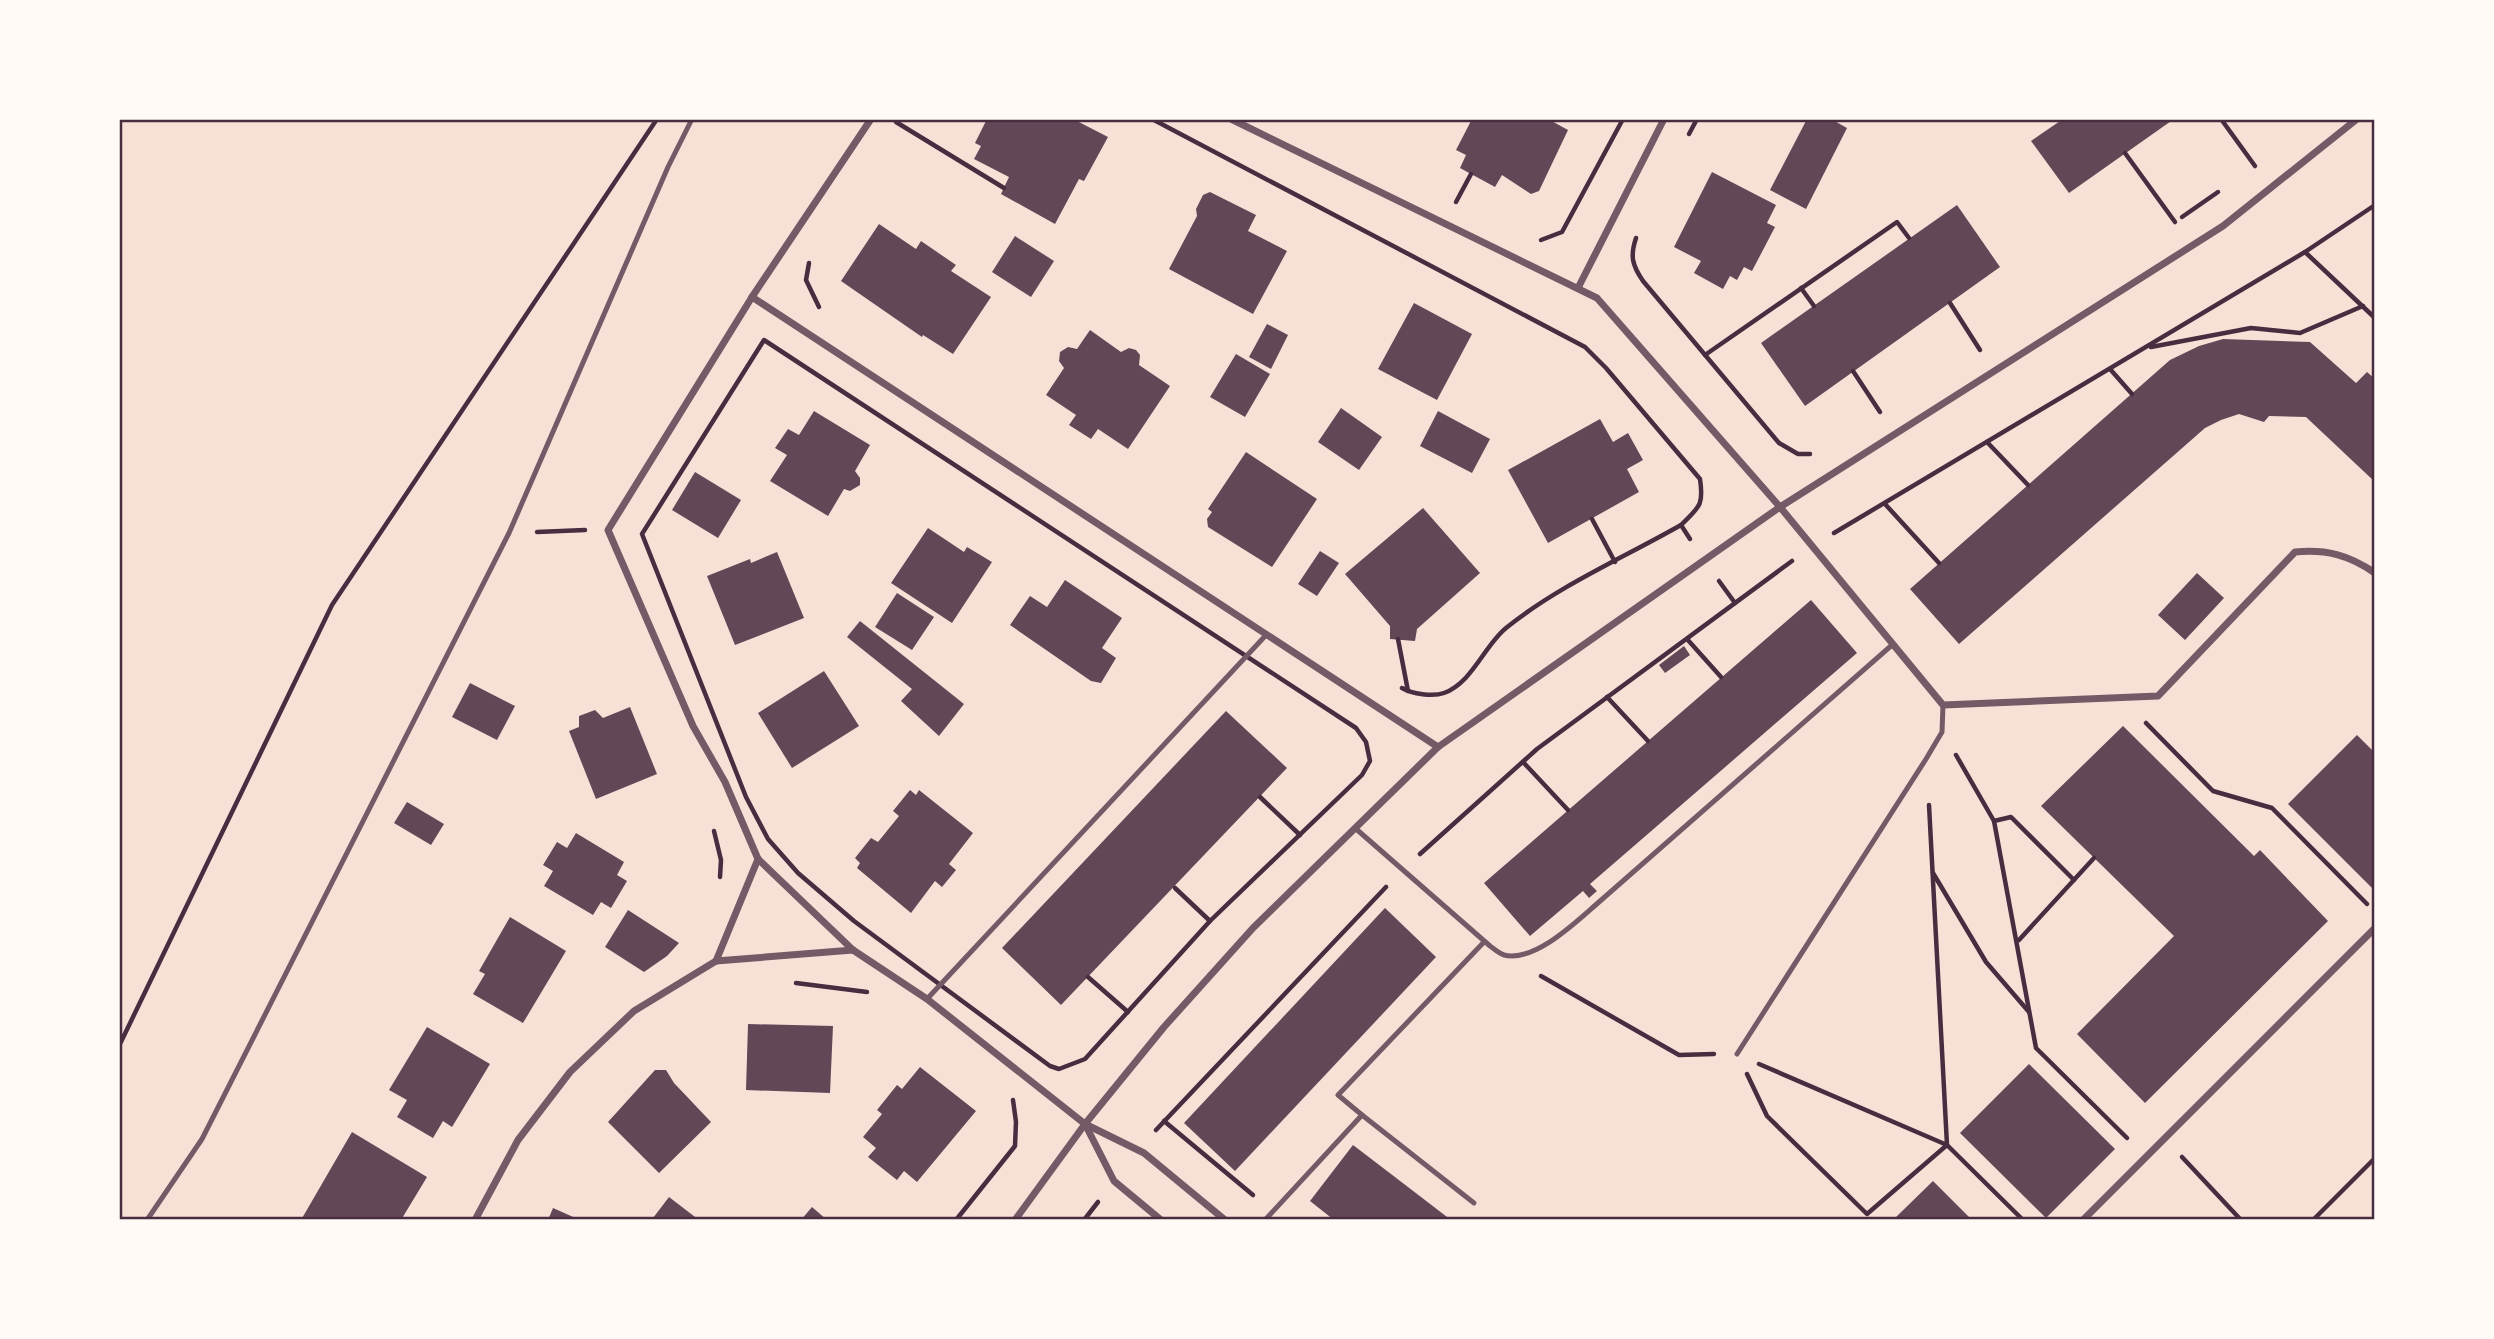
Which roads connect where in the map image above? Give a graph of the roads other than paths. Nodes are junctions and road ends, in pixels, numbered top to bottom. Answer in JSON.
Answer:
{"nodes":[{"id":1,"x":692,"y":119,"type":"edge"},
{"id":2,"x":871,"y":119,"type":"edge"},
{"id":3,"x":1231,"y":119,"type":"edge"},
{"id":4,"x":1664,"y":119,"type":"edge"},
{"id":5,"x":2357,"y":119,"type":"edge"},
{"id":6,"x":1578,"y":288,"type":"junction"},
{"id":7,"x":752,"y":297,"type":"junction"},
{"id":8,"x":1780,"y":508,"type":"junction"},
{"id":9,"x":2375,"y":573,"type":"edge"},
{"id":10,"x":1267,"y":634,"type":"junction"},
{"id":11,"x":1892,"y":645,"type":"junction"},
{"id":12,"x":1943,"y":705,"type":"junction"},
{"id":13,"x":1438,"y":747,"type":"junction"},
{"id":14,"x":1355,"y":828,"type":"junction"},
{"id":15,"x":758,"y":859,"type":"junction"},
{"id":16,"x":2375,"y":928,"type":"edge"},
{"id":17,"x":1484,"y":942,"type":"junction"},
{"id":18,"x":853,"y":950,"type":"junction"},
{"id":19,"x":716,"y":961,"type":"junction"},
{"id":20,"x":927,"y":999,"type":"junction"},
{"id":21,"x":1737,"y":1054,"type":"road end"},
{"id":22,"x":1362,"y":1115,"type":"junction"},
{"id":23,"x":1085,"y":1124,"type":"junction"},
{"id":24,"x":1474,"y":1203,"type":"dead end"},
{"id":25,"x":147,"y":1220,"type":"edge"},
{"id":26,"x":475,"y":1220,"type":"edge"},
{"id":27,"x":1015,"y":1220,"type":"edge"},
{"id":28,"x":1161,"y":1220,"type":"edge"},
{"id":29,"x":1225,"y":1220,"type":"edge"},
{"id":30,"x":1265,"y":1220,"type":"edge"},
{"id":31,"x":2083,"y":1220,"type":"edge"}],
"edges":[{"from":1,"to":25,"type":"lane"},
{"from":2,"to":7,"type":"street"},
{"from":3,"to":6,"type":"street"},
{"from":4,"to":6,"type":"street"},
{"from":5,"to":8,"type":"street"},
{"from":6,"to":8,"type":"street"},
{"from":7,"to":10,"type":"street"},
{"from":7,"to":15,"type":"street"},
{"from":8,"to":11,"type":"street"},
{"from":8,"to":13,"type":"street"},
{"from":9,"to":12,"type":"street"},
{"from":10,"to":13,"type":"street"},
{"from":10,"to":20,"type":"lane"},
{"from":11,"to":12,"type":"street"},
{"from":11,"to":17,"type":"lane"},
{"from":12,"to":21,"type":"lane"},
{"from":13,"to":14,"type":"street"},
{"from":14,"to":17,"type":"lane"},
{"from":14,"to":23,"type":"street"},
{"from":15,"to":18,"type":"street"},
{"from":15,"to":19,"type":"street"},
{"from":16,"to":31,"type":"street"},
{"from":17,"to":22,"type":"lane"},
{"from":18,"to":19,"type":"street"},
{"from":18,"to":20,"type":"street"},
{"from":19,"to":26,"type":"street"},
{"from":20,"to":23,"type":"street"},
{"from":22,"to":24,"type":"lane"},
{"from":22,"to":30,"type":"lane"},
{"from":23,"to":27,"type":"street"},
{"from":23,"to":28,"type":"street"},
{"from":23,"to":29,"type":"street"}]}
